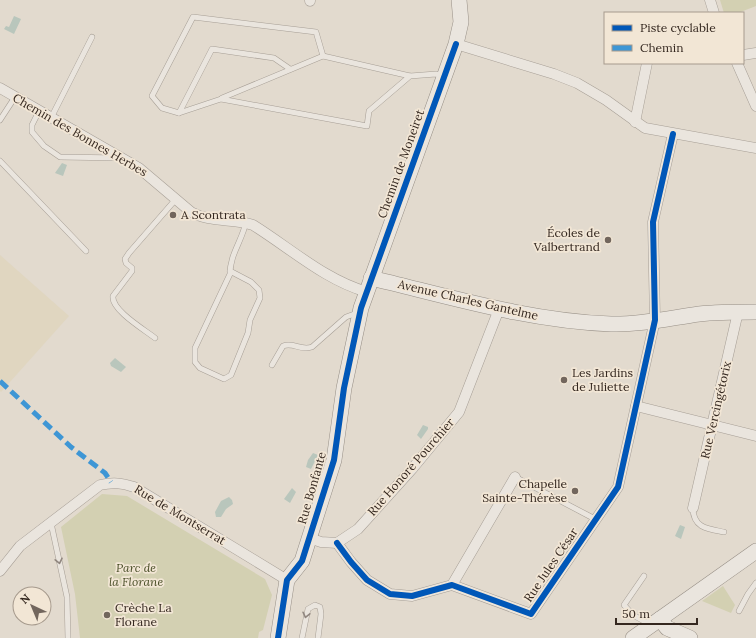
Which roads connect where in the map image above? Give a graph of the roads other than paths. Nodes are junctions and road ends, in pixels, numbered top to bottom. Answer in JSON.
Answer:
{"nodes":[{"id":1,"x":459,"y":0,"type":"edge"},
{"id":2,"x":710,"y":0,"type":"edge"},
{"id":3,"x":714,"y":12,"type":"edge"},
{"id":4,"x":92,"y":37,"type":"dead end"},
{"id":5,"x":456,"y":44,"type":"junction"},
{"id":6,"x":756,"y":53,"type":"edge"},
{"id":7,"x":744,"y":54,"type":"edge"},
{"id":8,"x":323,"y":56,"type":"junction"},
{"id":9,"x":647,"y":64,"type":"edge"},
{"id":10,"x":737,"y":64,"type":"edge"},
{"id":11,"x":290,"y":70,"type":"junction"},
{"id":12,"x":410,"y":76,"type":"junction"},
{"id":13,"x":444,"y":77,"type":"junction"},
{"id":14,"x":0,"y":88,"type":"edge"},
{"id":15,"x":15,"y":97,"type":"junction"},
{"id":16,"x":221,"y":99,"type":"junction"},
{"id":17,"x":756,"y":106,"type":"edge"},
{"id":18,"x":39,"y":111,"type":"junction"},
{"id":19,"x":179,"y":113,"type":"junction"},
{"id":20,"x":51,"y":118,"type":"junction"},
{"id":21,"x":0,"y":120,"type":"edge"},
{"id":22,"x":635,"y":122,"type":"junction"},
{"id":23,"x":674,"y":134,"type":"junction"},
{"id":24,"x":756,"y":148,"type":"edge"},
{"id":25,"x":121,"y":158,"type":"junction"},
{"id":26,"x":0,"y":161,"type":"edge"},
{"id":27,"x":176,"y":199,"type":"junction"},
{"id":28,"x":246,"y":222,"type":"junction"},
{"id":29,"x":86,"y":251,"type":"dead end"},
{"id":30,"x":230,"y":271,"type":"junction"},
{"id":31,"x":369,"y":285,"type":"junction"},
{"id":32,"x":499,"y":309,"type":"junction"},
{"id":33,"x":360,"y":312,"type":"junction"},
{"id":34,"x":738,"y":312,"type":"junction"},
{"id":35,"x":756,"y":312,"type":"edge"},
{"id":36,"x":655,"y":320,"type":"junction"},
{"id":37,"x":155,"y":338,"type":"dead end"},
{"id":38,"x":272,"y":365,"type":"dead end"},
{"id":39,"x":636,"y":406,"type":"junction"},
{"id":40,"x":713,"y":425,"type":"junction"},
{"id":41,"x":756,"y":436,"type":"edge"},
{"id":42,"x":515,"y":477,"type":"joint"},
{"id":43,"x":693,"y":508,"type":"joint"},
{"id":44,"x":596,"y":519,"type":"junction"},
{"id":45,"x":51,"y":523,"type":"junction"},
{"id":46,"x":724,"y":532,"type":"dead end"},
{"id":47,"x":309,"y":538,"type":"junction"},
{"id":48,"x":337,"y":543,"type":"junction"},
{"id":49,"x":756,"y":551,"type":"edge"},
{"id":50,"x":4,"y":558,"type":"edge"},
{"id":51,"x":0,"y":571,"type":"edge"},
{"id":52,"x":644,"y":576,"type":"dead end"},
{"id":53,"x":287,"y":580,"type":"junction"},
{"id":54,"x":756,"y":583,"type":"edge"},
{"id":55,"x":452,"y":585,"type":"junction"},
{"id":56,"x":739,"y":611,"type":"dead end"},
{"id":57,"x":656,"y":622,"type":"junction"},
{"id":58,"x":68,"y":638,"type":"edge"},
{"id":59,"x":278,"y":638,"type":"edge"},
{"id":60,"x":302,"y":638,"type":"edge"},
{"id":61,"x":318,"y":638,"type":"edge"},
{"id":62,"x":633,"y":638,"type":"edge"},
{"id":63,"x":690,"y":638,"type":"edge"}],
"edges":[{"from":1,"to":5,"type":"main road","name":"Chemin de Moneiret"},
{"from":2,"to":3,"type":"street"},
{"from":4,"to":20,"type":"lane"},
{"from":5,"to":13,"type":"main road","name":"Chemin de Moneiret"},
{"from":5,"to":22,"type":"street"},
{"from":6,"to":7,"type":"street"},
{"from":8,"to":11,"type":"lane"},
{"from":8,"to":12,"type":"lane"},
{"from":8,"to":19,"type":"lane"},
{"from":9,"to":22,"type":"street"},
{"from":10,"to":17,"type":"street"},
{"from":11,"to":16,"type":"lane"},
{"from":11,"to":19,"type":"lane"},
{"from":12,"to":13,"type":"lane"},
{"from":12,"to":16,"type":"lane"},
{"from":13,"to":31,"type":"main road","name":"Chemin de Moneiret"},
{"from":14,"to":15,"type":"street","name":"Chemin des Bonnes Herbes"},
{"from":15,"to":18,"type":"street","name":"Chemin des Bonnes Herbes"},
{"from":15,"to":21,"type":"lane"},
{"from":16,"to":19,"type":"lane"},
{"from":18,"to":20,"type":"street","name":"Chemin des Bonnes Herbes"},
{"from":18,"to":25,"type":"lane"},
{"from":20,"to":25,"type":"street","name":"Chemin des Bonnes Herbes"},
{"from":22,"to":23,"type":"street"},
{"from":23,"to":24,"type":"street"},
{"from":23,"to":36,"type":"street","name":"Rue Jules César"},
{"from":25,"to":27,"type":"street","name":"Chemin des Bonnes Herbes"},
{"from":26,"to":29,"type":"lane"},
{"from":27,"to":28,"type":"street","name":"Chemin des Bonnes Herbes"},
{"from":27,"to":37,"type":"lane"},
{"from":28,"to":30,"type":"lane"},
{"from":28,"to":31,"type":"street","name":"Chemin des Bonnes Herbes"},
{"from":30,"to":30,"type":"lane"},
{"from":31,"to":32,"type":"main road","name":"Avenue Charles Gantelme"},
{"from":31,"to":33,"type":"main road","name":"Rue Bonfante"},
{"from":32,"to":36,"type":"main road","name":"Avenue Charles Gantelme"},
{"from":32,"to":48,"type":"street","name":"Rue Honoré Pourchier"},
{"from":33,"to":38,"type":"lane"},
{"from":33,"to":47,"type":"main road","name":"Rue Bonfante"},
{"from":34,"to":35,"type":"main road","name":"Avenue Charles Gantelme"},
{"from":34,"to":36,"type":"main road","name":"Avenue Charles Gantelme"},
{"from":34,"to":40,"type":"street","name":"Rue Vercingétorix"},
{"from":36,"to":39,"type":"street","name":"Rue Jules César"},
{"from":39,"to":40,"type":"street"},
{"from":39,"to":44,"type":"street","name":"Rue Jules César"},
{"from":40,"to":41,"type":"street"},
{"from":40,"to":43,"type":"street","name":"Rue Vercingétorix"},
{"from":42,"to":44,"type":"lane"},
{"from":42,"to":55,"type":"street"},
{"from":43,"to":46,"type":"lane"},
{"from":44,"to":55,"type":"street","name":"Rue Jules César"},
{"from":45,"to":50,"type":"street","name":"Rue de Montserrat"},
{"from":45,"to":53,"type":"street","name":"Rue de Montserrat"},
{"from":45,"to":58,"type":"lane","one_way":true},
{"from":47,"to":48,"type":"street"},
{"from":47,"to":53,"type":"main road","name":"Rue Bonfante"},
{"from":48,"to":55,"type":"street"},
{"from":49,"to":57,"type":"main road"},
{"from":50,"to":51,"type":"street","name":"Rue de Montserrat"},
{"from":52,"to":57,"type":"lane"},
{"from":53,"to":59,"type":"main road","name":"Rue Bonfante"},
{"from":54,"to":56,"type":"lane"},
{"from":57,"to":62,"type":"main road"},
{"from":57,"to":63,"type":"main road"},
{"from":61,"to":60,"type":"lane","one_way":true}]}
